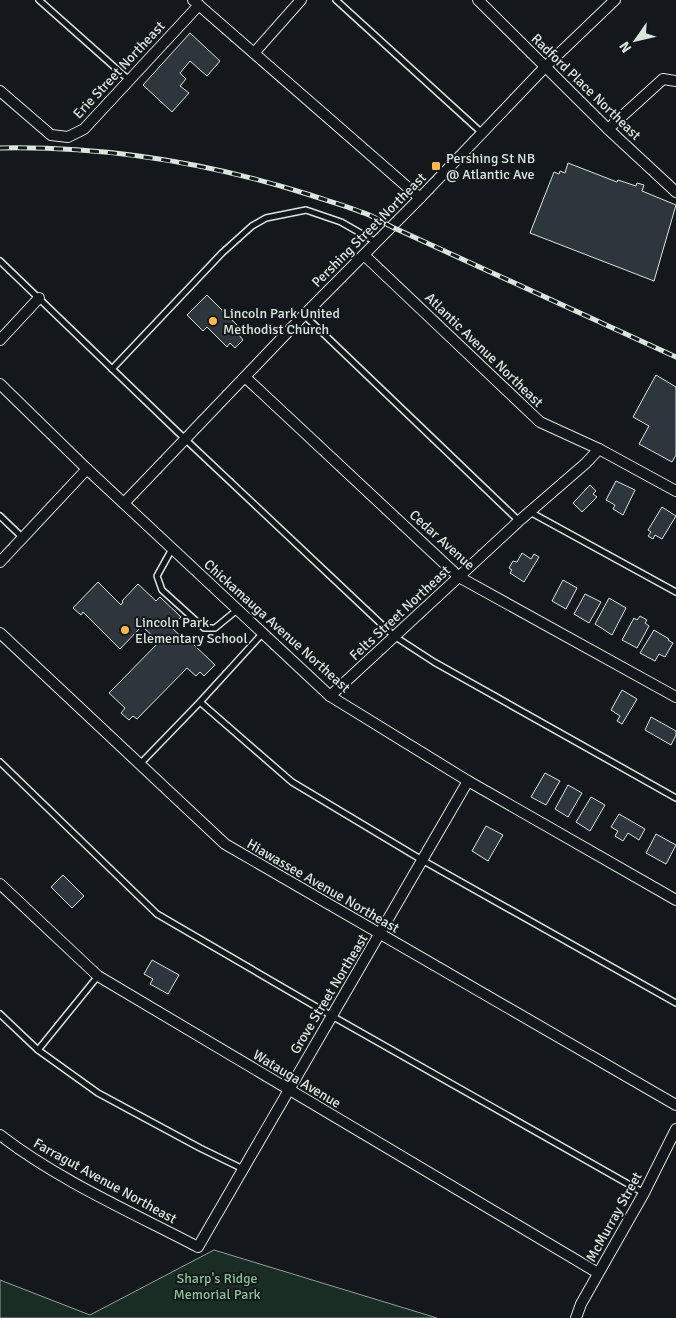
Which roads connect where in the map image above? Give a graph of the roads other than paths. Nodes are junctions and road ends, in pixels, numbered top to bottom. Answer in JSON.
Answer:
{"nodes":[{"id":1,"x":39,"y":0,"type":"edge"},
{"id":2,"x":301,"y":0,"type":"edge"},
{"id":3,"x":336,"y":0,"type":"edge"},
{"id":4,"x":478,"y":0,"type":"edge"},
{"id":5,"x":616,"y":0,"type":"edge"},
{"id":6,"x":196,"y":2,"type":"edge"},
{"id":7,"x":254,"y":53,"type":"junction"},
{"id":8,"x":546,"y":67,"type":"junction"},
{"id":9,"x":129,"y":80,"type":"junction"},
{"id":10,"x":676,"y":81,"type":"edge"},
{"id":11,"x":0,"y":91,"type":"edge"},
{"id":12,"x":608,"y":129,"type":"junction"},
{"id":13,"x":482,"y":133,"type":"junction"},
{"id":14,"x":676,"y":192,"type":"edge"},
{"id":15,"x":420,"y":198,"type":"junction"},
{"id":16,"x":377,"y":243,"type":"junction"},
{"id":17,"x":364,"y":255,"type":"junction"},
{"id":18,"x":0,"y":261,"type":"edge"},
{"id":19,"x":39,"y":298,"type":"junction"},
{"id":20,"x":304,"y":315,"type":"junction"},
{"id":21,"x":0,"y":340,"type":"edge"},
{"id":22,"x":112,"y":369,"type":"junction"},
{"id":23,"x":246,"y":377,"type":"junction"},
{"id":24,"x":0,"y":384,"type":"edge"},
{"id":25,"x":185,"y":439,"type":"junction"},
{"id":26,"x":599,"y":449,"type":"junction"},
{"id":27,"x":87,"y":469,"type":"junction"},
{"id":28,"x":676,"y":491,"type":"edge"},
{"id":29,"x":124,"y":503,"type":"junction"},
{"id":30,"x":530,"y":512,"type":"junction"},
{"id":31,"x":0,"y":516,"type":"edge"},
{"id":32,"x":520,"y":521,"type":"junction"},
{"id":33,"x":23,"y":538,"type":"junction"},
{"id":34,"x":172,"y":548,"type":"junction"},
{"id":35,"x":0,"y":562,"type":"edge"},
{"id":36,"x":459,"y":577,"type":"junction"},
{"id":37,"x":676,"y":592,"type":"edge"},
{"id":38,"x":237,"y":610,"type":"junction"},
{"id":39,"x":0,"y":633,"type":"edge"},
{"id":40,"x":262,"y":634,"type":"junction"},
{"id":41,"x":394,"y":636,"type":"junction"},
{"id":42,"x":330,"y":696,"type":"junction"},
{"id":43,"x":676,"y":698,"type":"edge"},
{"id":44,"x":200,"y":702,"type":"junction"},
{"id":45,"x":0,"y":762,"type":"edge"},
{"id":46,"x":140,"y":764,"type":"junction"},
{"id":47,"x":468,"y":781,"type":"junction"},
{"id":48,"x":676,"y":798,"type":"edge"},
{"id":49,"x":422,"y":860,"type":"junction"},
{"id":50,"x":0,"y":884,"type":"edge"},
{"id":51,"x":676,"y":900,"type":"edge"},
{"id":52,"x":380,"y":935,"type":"junction"},
{"id":53,"x":98,"y":976,"type":"junction"},
{"id":54,"x":676,"y":1003,"type":"edge"},
{"id":55,"x":0,"y":1014,"type":"edge"},
{"id":56,"x":332,"y":1016,"type":"junction"},
{"id":57,"x":38,"y":1050,"type":"junction"},
{"id":58,"x":288,"y":1090,"type":"junction"},
{"id":59,"x":676,"y":1105,"type":"edge"},
{"id":60,"x":676,"y":1129,"type":"edge"},
{"id":61,"x":0,"y":1135,"type":"edge"},
{"id":62,"x":243,"y":1169,"type":"junction"},
{"id":63,"x":644,"y":1193,"type":"junction"},
{"id":64,"x":198,"y":1247,"type":"joint"},
{"id":65,"x":598,"y":1273,"type":"junction"},
{"id":66,"x":576,"y":1318,"type":"edge"}],
"edges":[{"from":1,"to":9,"type":"lane"},
{"from":2,"to":7,"type":"street"},
{"from":3,"to":13,"type":"lane"},
{"from":4,"to":8,"type":"street","name":"Radford Place Northeast"},
{"from":5,"to":8,"type":"street","name":"Pershing Street Northeast"},
{"from":6,"to":7,"type":"street"},
{"from":6,"to":9,"type":"street","name":"Erie Street Northeast"},
{"from":7,"to":15,"type":"street"},
{"from":8,"to":12,"type":"street","name":"Radford Place Northeast"},
{"from":8,"to":13,"type":"street","name":"Pershing Street Northeast"},
{"from":9,"to":11,"type":"street","name":"Erie Street Northeast"},
{"from":10,"to":12,"type":"street"},
{"from":12,"to":14,"type":"street","name":"Radford Place Northeast"},
{"from":13,"to":15,"type":"street","name":"Pershing Street Northeast"},
{"from":15,"to":16,"type":"street","name":"Pershing Street Northeast"},
{"from":16,"to":17,"type":"street","name":"Pershing Street Northeast"},
{"from":16,"to":22,"type":"lane"},
{"from":17,"to":20,"type":"street","name":"Pershing Street Northeast"},
{"from":17,"to":26,"type":"street","name":"Atlantic Avenue Northeast"},
{"from":18,"to":19,"type":"lane"},
{"from":19,"to":21,"type":"street"},
{"from":19,"to":22,"type":"lane"},
{"from":20,"to":23,"type":"street","name":"Pershing Street Northeast"},
{"from":20,"to":32,"type":"lane"},
{"from":22,"to":25,"type":"lane"},
{"from":23,"to":25,"type":"street","name":"Pershing Street Northeast"},
{"from":23,"to":36,"type":"street","name":"Cedar Avenue"},
{"from":24,"to":27,"type":"street","name":"Chickamauga Avenue Northeast"},
{"from":25,"to":29,"type":"street","name":"Pershing Street Northeast"},
{"from":25,"to":41,"type":"lane"},
{"from":26,"to":28,"type":"street","name":"Atlantic Avenue Northeast"},
{"from":26,"to":30,"type":"street","name":"Felts Street Northeast"},
{"from":27,"to":29,"type":"street","name":"Chickamauga Avenue Northeast"},
{"from":27,"to":33,"type":"street"},
{"from":29,"to":34,"type":"street","name":"Chickamauga Avenue Northeast"},
{"from":30,"to":32,"type":"street","name":"Felts Street Northeast"},
{"from":30,"to":37,"type":"lane"},
{"from":31,"to":33,"type":"lane"},
{"from":32,"to":36,"type":"street","name":"Felts Street Northeast"},
{"from":33,"to":35,"type":"street"},
{"from":34,"to":38,"type":"street","name":"Chickamauga Avenue Northeast"},
{"from":34,"to":38,"type":"lane"},
{"from":36,"to":41,"type":"street","name":"Felts Street Northeast"},
{"from":36,"to":43,"type":"street","name":"Cedar Avenue"},
{"from":38,"to":40,"type":"street","name":"Chickamauga Avenue Northeast"},
{"from":39,"to":46,"type":"street","name":"Hiawassee Avenue Northeast"},
{"from":40,"to":42,"type":"street","name":"Chickamauga Avenue Northeast"},
{"from":40,"to":44,"type":"lane"},
{"from":41,"to":42,"type":"street","name":"Felts Street Northeast"},
{"from":41,"to":48,"type":"lane"},
{"from":42,"to":47,"type":"street","name":"Chickamauga Avenue Northeast"},
{"from":44,"to":46,"type":"lane"},
{"from":44,"to":49,"type":"lane"},
{"from":45,"to":56,"type":"lane"},
{"from":46,"to":52,"type":"street","name":"Hiawassee Avenue Northeast"},
{"from":47,"to":49,"type":"street","name":"Grove Street Northeast"},
{"from":47,"to":51,"type":"street","name":"Chickamauga Avenue Northeast"},
{"from":49,"to":52,"type":"street","name":"Grove Street Northeast"},
{"from":49,"to":54,"type":"lane"},
{"from":50,"to":53,"type":"street","name":"Watauga Avenue"},
{"from":52,"to":56,"type":"street","name":"Grove Street Northeast"},
{"from":52,"to":59,"type":"street","name":"Hiawassee Avenue Northeast"},
{"from":53,"to":57,"type":"lane"},
{"from":53,"to":58,"type":"street","name":"Watauga Avenue"},
{"from":55,"to":57,"type":"lane"},
{"from":56,"to":58,"type":"street","name":"Grove Street Northeast"},
{"from":56,"to":63,"type":"lane"},
{"from":57,"to":62,"type":"lane"},
{"from":58,"to":62,"type":"street","name":"Grove Street Northeast"},
{"from":58,"to":65,"type":"street","name":"Watauga Avenue"},
{"from":60,"to":63,"type":"street","name":"McMurray Street"},
{"from":61,"to":64,"type":"street","name":"Farragut Avenue Northeast"},
{"from":62,"to":64,"type":"street","name":"Grove Street Northeast"},
{"from":63,"to":65,"type":"street","name":"McMurray Street"},
{"from":65,"to":66,"type":"street","name":"McMurray Street"}]}
